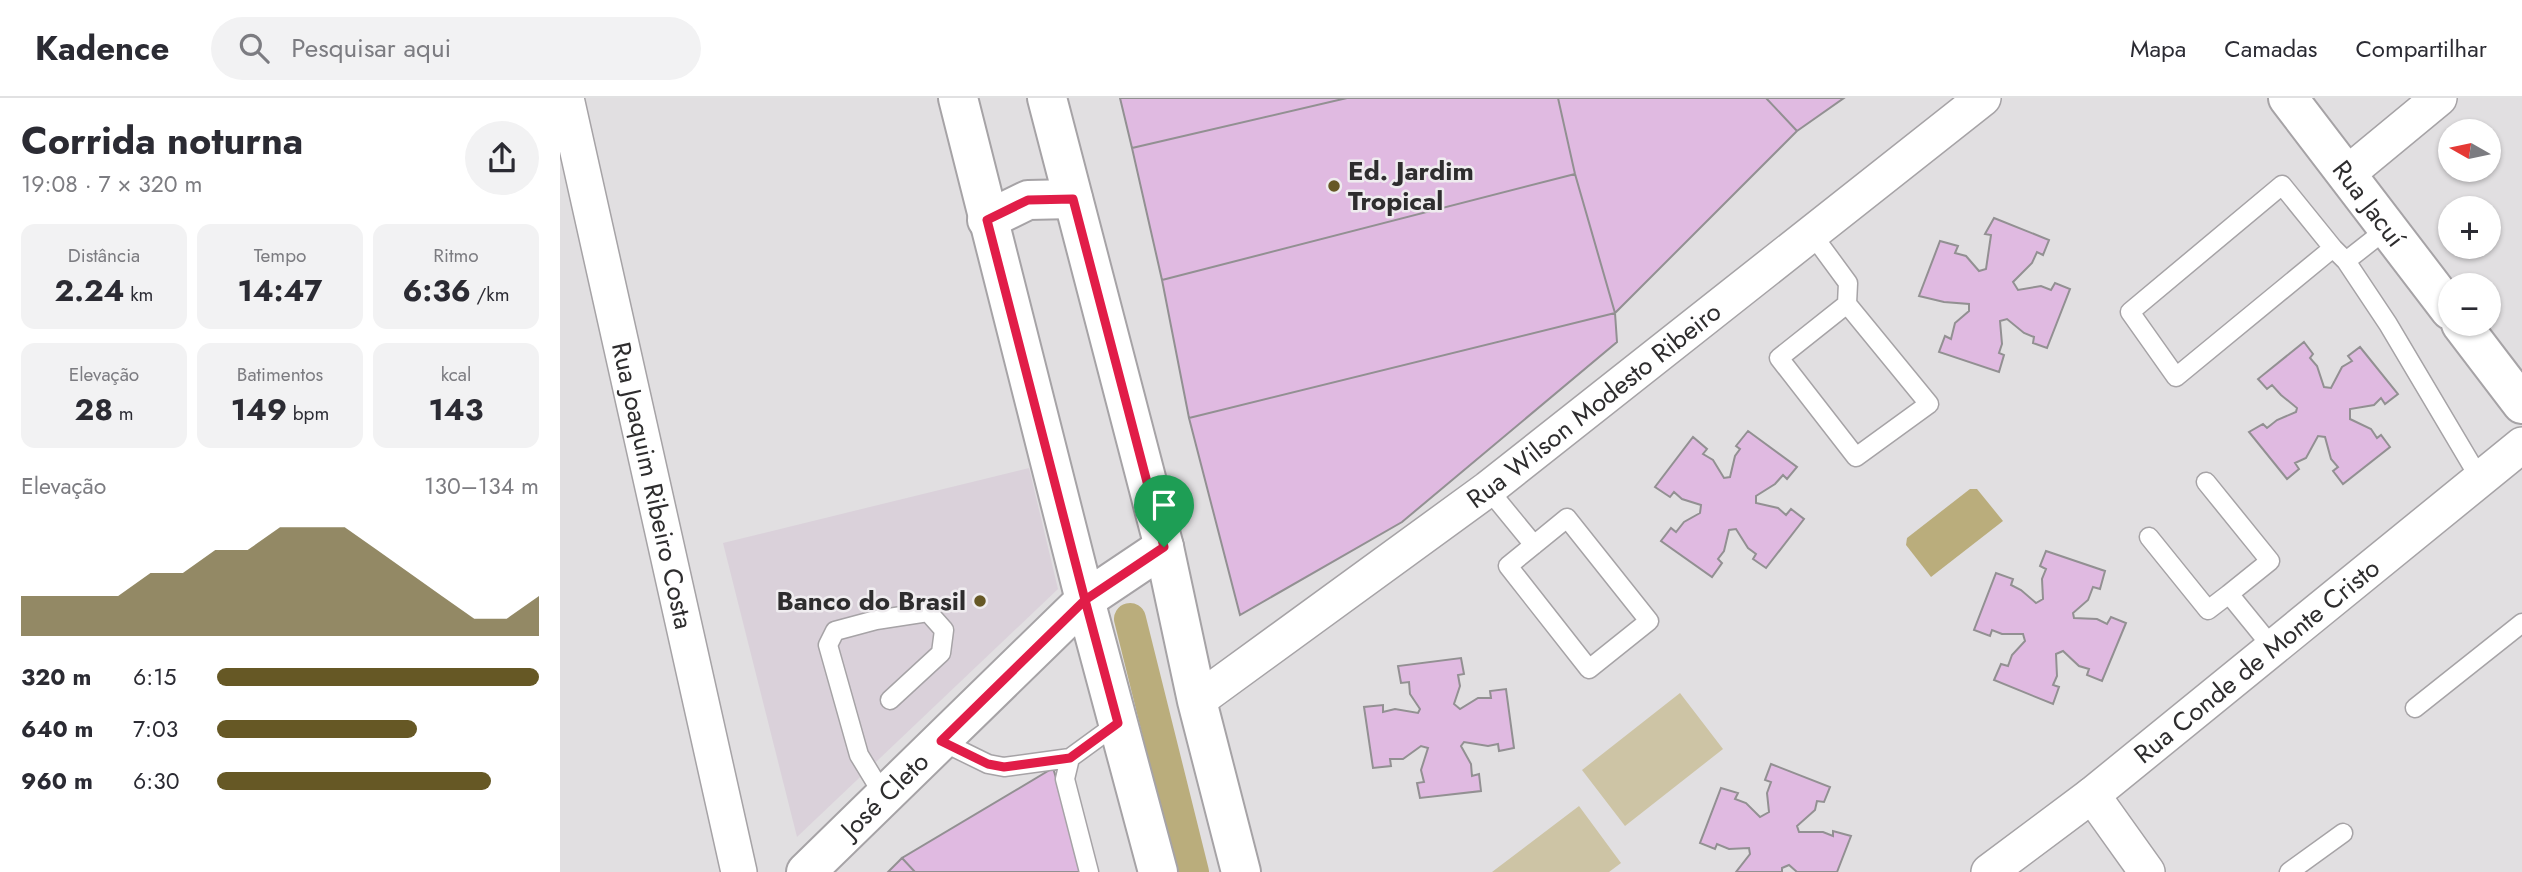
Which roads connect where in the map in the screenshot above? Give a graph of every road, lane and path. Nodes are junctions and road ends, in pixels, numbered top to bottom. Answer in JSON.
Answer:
{"nodes":[{"id":1,"x":566,"y":98,"type":"edge"},
{"id":2,"x":958,"y":98,"type":"edge"},
{"id":3,"x":1047,"y":98,"type":"edge"},
{"id":4,"x":1983,"y":98,"type":"edge"},
{"id":5,"x":2288,"y":98,"type":"edge"},
{"id":6,"x":2440,"y":98,"type":"edge"},
{"id":7,"x":2347,"y":174,"type":"junction"},
{"id":8,"x":1073,"y":199,"type":"junction"},
{"id":9,"x":987,"y":220,"type":"junction"},
{"id":10,"x":2388,"y":228,"type":"junction"},
{"id":11,"x":1812,"y":233,"type":"junction"},
{"id":12,"x":2339,"y":255,"type":"junction"},
{"id":13,"x":2438,"y":294,"type":"edge"},
{"id":14,"x":1847,"y":304,"type":"junction"},
{"id":15,"x":2470,"y":336,"type":"edge"},
{"id":16,"x":2522,"y":404,"type":"edge"},
{"id":17,"x":2522,"y":445,"type":"edge"},
{"id":18,"x":2480,"y":479,"type":"junction"},
{"id":19,"x":2206,"y":482,"type":"dead end"},
{"id":20,"x":1488,"y":489,"type":"junction"},
{"id":21,"x":2149,"y":537,"type":"dead end"},
{"id":22,"x":1534,"y":545,"type":"junction"},
{"id":23,"x":1164,"y":547,"type":"junction"},
{"id":24,"x":2229,"y":594,"type":"junction"},
{"id":25,"x":1085,"y":600,"type":"junction"},
{"id":26,"x":2522,"y":623,"type":"edge"},
{"id":27,"x":2273,"y":648,"type":"junction"},
{"id":28,"x":890,"y":700,"type":"dead end"},
{"id":29,"x":1198,"y":701,"type":"junction"},
{"id":30,"x":2415,"y":708,"type":"dead end"},
{"id":31,"x":1118,"y":723,"type":"junction"},
{"id":32,"x":941,"y":741,"type":"junction"},
{"id":33,"x":1070,"y":758,"type":"junction"},
{"id":34,"x":2092,"y":795,"type":"junction"},
{"id":35,"x":884,"y":796,"type":"junction"},
{"id":36,"x":2343,"y":833,"type":"dead end"},
{"id":37,"x":739,"y":872,"type":"edge"},
{"id":38,"x":806,"y":872,"type":"edge"},
{"id":39,"x":1089,"y":872,"type":"edge"},
{"id":40,"x":1158,"y":872,"type":"edge"},
{"id":41,"x":1241,"y":872,"type":"edge"},
{"id":42,"x":1989,"y":872,"type":"edge"},
{"id":43,"x":2147,"y":872,"type":"edge"},
{"id":44,"x":2289,"y":872,"type":"edge"}],
"edges":[{"from":1,"to":37,"type":"street","name":"Rua Joaquim Ribeiro Costa"},
{"from":2,"to":9,"type":"main road"},
{"from":3,"to":8,"type":"main road"},
{"from":4,"to":11,"type":"street","name":"Rua Wilson Modesto Ribeiro"},
{"from":5,"to":7,"type":"main road","name":"Rua Jacuí"},
{"from":6,"to":7,"type":"street"},
{"from":7,"to":10,"type":"main road","name":"Rua Jacuí"},
{"from":8,"to":9,"type":"main road"},
{"from":8,"to":23,"type":"main road"},
{"from":9,"to":25,"type":"main road"},
{"from":10,"to":12,"type":"lane"},
{"from":10,"to":13,"type":"main road","name":"Rua Jacuí"},
{"from":11,"to":14,"type":"lane"},
{"from":11,"to":20,"type":"street","name":"Rua Wilson Modesto Ribeiro"},
{"from":12,"to":12,"type":"lane"},
{"from":12,"to":18,"type":"lane"},
{"from":14,"to":14,"type":"lane"},
{"from":15,"to":16,"type":"main road"},
{"from":17,"to":18,"type":"street","name":"Rua Conde de Monte Cristo"},
{"from":18,"to":27,"type":"street","name":"Rua Conde de Monte Cristo"},
{"from":19,"to":24,"type":"lane"},
{"from":20,"to":22,"type":"lane"},
{"from":20,"to":29,"type":"street","name":"Rua Wilson Modesto Ribeiro"},
{"from":21,"to":24,"type":"lane"},
{"from":22,"to":22,"type":"lane"},
{"from":23,"to":25,"type":"main road","name":"José Cleto"},
{"from":23,"to":29,"type":"main road"},
{"from":24,"to":27,"type":"lane"},
{"from":25,"to":31,"type":"main road"},
{"from":25,"to":32,"type":"main road","name":"José Cleto"},
{"from":26,"to":30,"type":"lane"},
{"from":27,"to":34,"type":"street","name":"Rua Conde de Monte Cristo"},
{"from":28,"to":35,"type":"lane"},
{"from":29,"to":41,"type":"main road"},
{"from":31,"to":33,"type":"lane"},
{"from":31,"to":40,"type":"main road"},
{"from":32,"to":33,"type":"lane"},
{"from":32,"to":35,"type":"main road","name":"José Cleto"},
{"from":33,"to":39,"type":"lane"},
{"from":34,"to":42,"type":"street","name":"Rua Conde de Monte Cristo"},
{"from":34,"to":43,"type":"street"},
{"from":35,"to":38,"type":"main road","name":"José Cleto"},
{"from":36,"to":44,"type":"lane"}]}
